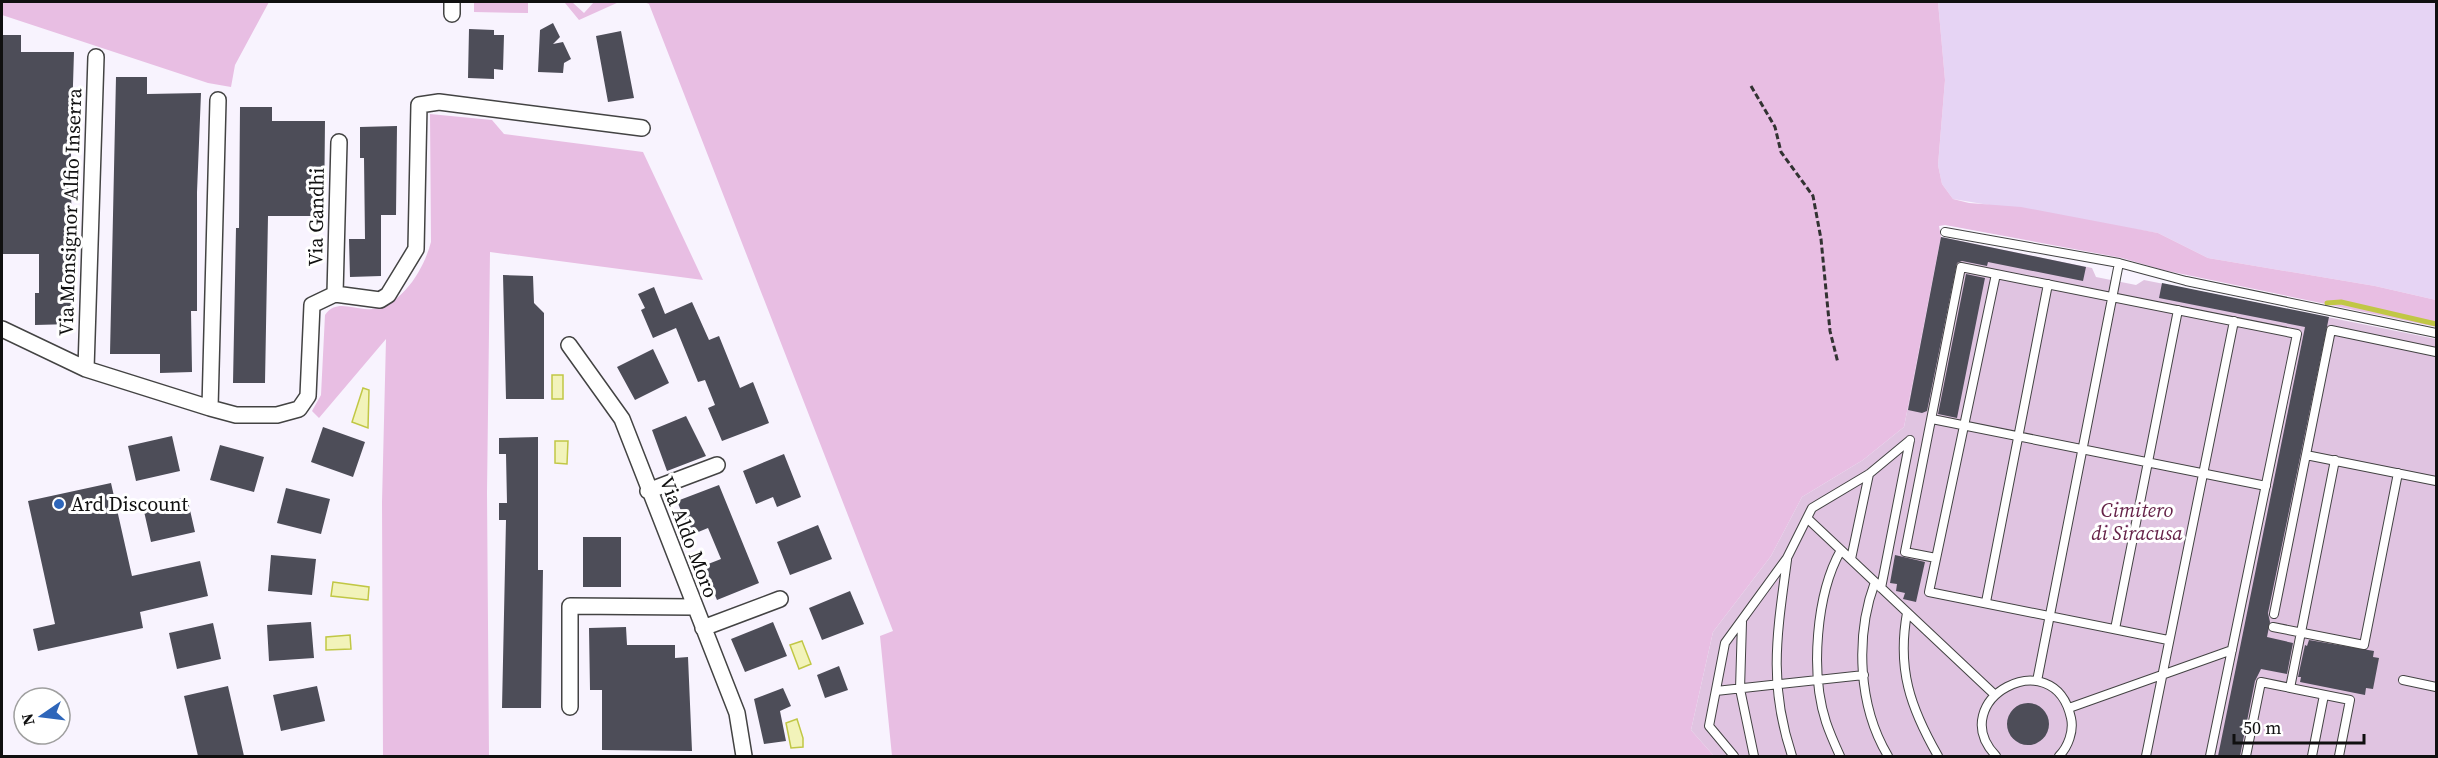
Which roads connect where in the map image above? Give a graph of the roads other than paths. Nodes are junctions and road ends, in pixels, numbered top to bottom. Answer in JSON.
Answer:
{"nodes":[{"id":1,"x":96,"y":57,"type":"dead end"},
{"id":2,"x":218,"y":100,"type":"dead end"},
{"id":3,"x":642,"y":128,"type":"dead end"},
{"id":4,"x":339,"y":142,"type":"dead end"},
{"id":5,"x":1945,"y":232,"type":"dead end"},
{"id":6,"x":2119,"y":263,"type":"junction"},
{"id":7,"x":1996,"y":274,"type":"junction"},
{"id":8,"x":2048,"y":284,"type":"junction"},
{"id":9,"x":336,"y":294,"type":"junction"},
{"id":10,"x":2112,"y":297,"type":"junction"},
{"id":11,"x":2178,"y":310,"type":"junction"},
{"id":12,"x":2234,"y":321,"type":"junction"},
{"id":13,"x":2,"y":329,"type":"edge"},
{"id":14,"x":2436,"y":333,"type":"edge"},
{"id":15,"x":569,"y":345,"type":"dead end"},
{"id":16,"x":2436,"y":352,"type":"edge"},
{"id":17,"x":86,"y":369,"type":"junction"},
{"id":18,"x":210,"y":408,"type":"junction"},
{"id":19,"x":1932,"y":419,"type":"junction"},
{"id":20,"x":1964,"y":425,"type":"junction"},
{"id":21,"x":2019,"y":435,"type":"junction"},
{"id":22,"x":2082,"y":449,"type":"junction"},
{"id":23,"x":2306,"y":455,"type":"junction"},
{"id":24,"x":2335,"y":460,"type":"junction"},
{"id":25,"x":2148,"y":462,"type":"junction"},
{"id":26,"x":717,"y":465,"type":"dead end"},
{"id":27,"x":2202,"y":472,"type":"junction"},
{"id":28,"x":2398,"y":473,"type":"junction"},
{"id":29,"x":1869,"y":474,"type":"junction"},
{"id":30,"x":2436,"y":481,"type":"edge"},
{"id":31,"x":2266,"y":486,"type":"junction"},
{"id":32,"x":648,"y":491,"type":"junction"},
{"id":33,"x":1808,"y":519,"type":"junction"},
{"id":34,"x":1841,"y":550,"type":"junction"},
{"id":35,"x":1787,"y":558,"type":"junction"},
{"id":36,"x":1936,"y":558,"type":"junction"},
{"id":37,"x":1851,"y":559,"type":"junction"},
{"id":38,"x":1878,"y":585,"type":"junction"},
{"id":39,"x":780,"y":599,"type":"dead end"},
{"id":40,"x":1986,"y":603,"type":"junction"},
{"id":41,"x":694,"y":607,"type":"junction"},
{"id":42,"x":1907,"y":612,"type":"junction"},
{"id":43,"x":2274,"y":614,"type":"dead end"},
{"id":44,"x":2050,"y":616,"type":"junction"},
{"id":45,"x":1742,"y":620,"type":"junction"},
{"id":46,"x":2273,"y":627,"type":"dead end"},
{"id":47,"x":703,"y":628,"type":"junction"},
{"id":48,"x":2115,"y":629,"type":"junction"},
{"id":49,"x":2301,"y":632,"type":"junction"},
{"id":50,"x":2168,"y":640,"type":"junction"},
{"id":51,"x":2232,"y":650,"type":"junction"},
{"id":52,"x":1864,"y":675,"type":"junction"},
{"id":53,"x":2161,"y":675,"type":"junction"},
{"id":54,"x":1819,"y":680,"type":"junction"},
{"id":55,"x":2403,"y":680,"type":"dead end"},
{"id":56,"x":2037,"y":681,"type":"junction"},
{"id":57,"x":1776,"y":685,"type":"junction"},
{"id":58,"x":2436,"y":687,"type":"edge"},
{"id":59,"x":1740,"y":688,"type":"junction"},
{"id":60,"x":2290,"y":688,"type":"junction"},
{"id":61,"x":1716,"y":691,"type":"junction"},
{"id":62,"x":1995,"y":695,"type":"junction"},
{"id":63,"x":2324,"y":695,"type":"junction"},
{"id":64,"x":570,"y":707,"type":"dead end"},
{"id":65,"x":2069,"y":708,"type":"junction"},
{"id":66,"x":2062,"y":755,"type":"edge"},
{"id":67,"x":744,"y":756,"type":"edge"},
{"id":68,"x":1734,"y":756,"type":"edge"},
{"id":69,"x":1754,"y":756,"type":"edge"},
{"id":70,"x":1792,"y":756,"type":"edge"},
{"id":71,"x":1840,"y":756,"type":"edge"},
{"id":72,"x":1888,"y":756,"type":"edge"},
{"id":73,"x":1938,"y":756,"type":"edge"},
{"id":74,"x":1996,"y":756,"type":"edge"},
{"id":75,"x":2146,"y":756,"type":"edge"},
{"id":76,"x":2210,"y":756,"type":"edge"},
{"id":77,"x":2246,"y":756,"type":"edge"},
{"id":78,"x":2312,"y":756,"type":"edge"},
{"id":79,"x":2339,"y":756,"type":"edge"}],
"edges":[{"from":1,"to":17,"type":"street","name":"Via Monsignor Alfio Inserra"},
{"from":2,"to":18,"type":"street"},
{"from":3,"to":9,"type":"street"},
{"from":4,"to":9,"type":"street","name":"Via Gandhi"},
{"from":5,"to":6,"type":"lane"},
{"from":6,"to":10,"type":"lane"},
{"from":6,"to":14,"type":"lane"},
{"from":7,"to":8,"type":"lane"},
{"from":7,"to":19,"type":"lane"},
{"from":7,"to":20,"type":"lane"},
{"from":8,"to":10,"type":"lane"},
{"from":8,"to":21,"type":"lane"},
{"from":9,"to":18,"type":"street"},
{"from":10,"to":11,"type":"lane"},
{"from":10,"to":22,"type":"lane"},
{"from":11,"to":12,"type":"lane"},
{"from":11,"to":25,"type":"lane"},
{"from":12,"to":27,"type":"lane"},
{"from":12,"to":31,"type":"lane"},
{"from":13,"to":17,"type":"street"},
{"from":15,"to":32,"type":"street","name":"Via Aldo Moro"},
{"from":16,"to":23,"type":"lane"},
{"from":17,"to":18,"type":"street"},
{"from":19,"to":20,"type":"lane"},
{"from":19,"to":36,"type":"lane"},
{"from":20,"to":21,"type":"lane"},
{"from":20,"to":36,"type":"lane"},
{"from":21,"to":22,"type":"lane"},
{"from":21,"to":40,"type":"lane"},
{"from":22,"to":25,"type":"lane"},
{"from":22,"to":44,"type":"lane"},
{"from":23,"to":24,"type":"lane"},
{"from":23,"to":43,"type":"lane"},
{"from":24,"to":28,"type":"lane"},
{"from":24,"to":49,"type":"lane"},
{"from":25,"to":27,"type":"lane"},
{"from":25,"to":48,"type":"lane"},
{"from":26,"to":32,"type":"street"},
{"from":27,"to":31,"type":"lane"},
{"from":27,"to":50,"type":"lane"},
{"from":28,"to":30,"type":"lane"},
{"from":28,"to":49,"type":"lane"},
{"from":29,"to":33,"type":"lane"},
{"from":29,"to":37,"type":"lane"},
{"from":29,"to":38,"type":"lane"},
{"from":31,"to":51,"type":"lane"},
{"from":32,"to":41,"type":"street","name":"Via Aldo Moro"},
{"from":33,"to":34,"type":"lane"},
{"from":33,"to":35,"type":"lane"},
{"from":34,"to":37,"type":"lane"},
{"from":34,"to":54,"type":"lane"},
{"from":35,"to":45,"type":"lane"},
{"from":35,"to":57,"type":"lane"},
{"from":36,"to":40,"type":"lane"},
{"from":37,"to":38,"type":"lane"},
{"from":38,"to":42,"type":"lane"},
{"from":38,"to":52,"type":"lane"},
{"from":39,"to":47,"type":"street"},
{"from":40,"to":44,"type":"lane"},
{"from":41,"to":47,"type":"street","name":"Via Aldo Moro"},
{"from":41,"to":64,"type":"street"},
{"from":42,"to":62,"type":"lane"},
{"from":42,"to":73,"type":"lane"},
{"from":44,"to":48,"type":"lane"},
{"from":44,"to":56,"type":"lane"},
{"from":45,"to":59,"type":"lane"},
{"from":45,"to":61,"type":"lane"},
{"from":46,"to":49,"type":"lane"},
{"from":47,"to":67,"type":"street","name":"Via Aldo Moro"},
{"from":48,"to":50,"type":"lane"},
{"from":49,"to":60,"type":"lane"},
{"from":50,"to":53,"type":"lane"},
{"from":51,"to":53,"type":"lane"},
{"from":51,"to":76,"type":"lane"},
{"from":52,"to":54,"type":"lane"},
{"from":52,"to":72,"type":"lane"},
{"from":53,"to":65,"type":"lane"},
{"from":53,"to":75,"type":"lane"},
{"from":54,"to":57,"type":"lane"},
{"from":54,"to":71,"type":"lane"},
{"from":55,"to":58,"type":"lane"},
{"from":56,"to":62,"type":"lane"},
{"from":56,"to":65,"type":"lane"},
{"from":57,"to":59,"type":"lane"},
{"from":57,"to":70,"type":"lane"},
{"from":59,"to":61,"type":"lane"},
{"from":59,"to":69,"type":"lane"},
{"from":60,"to":63,"type":"lane"},
{"from":60,"to":77,"type":"lane"},
{"from":61,"to":68,"type":"lane"},
{"from":62,"to":74,"type":"lane"},
{"from":63,"to":78,"type":"lane"},
{"from":63,"to":79,"type":"lane"},
{"from":65,"to":66,"type":"lane"}]}
